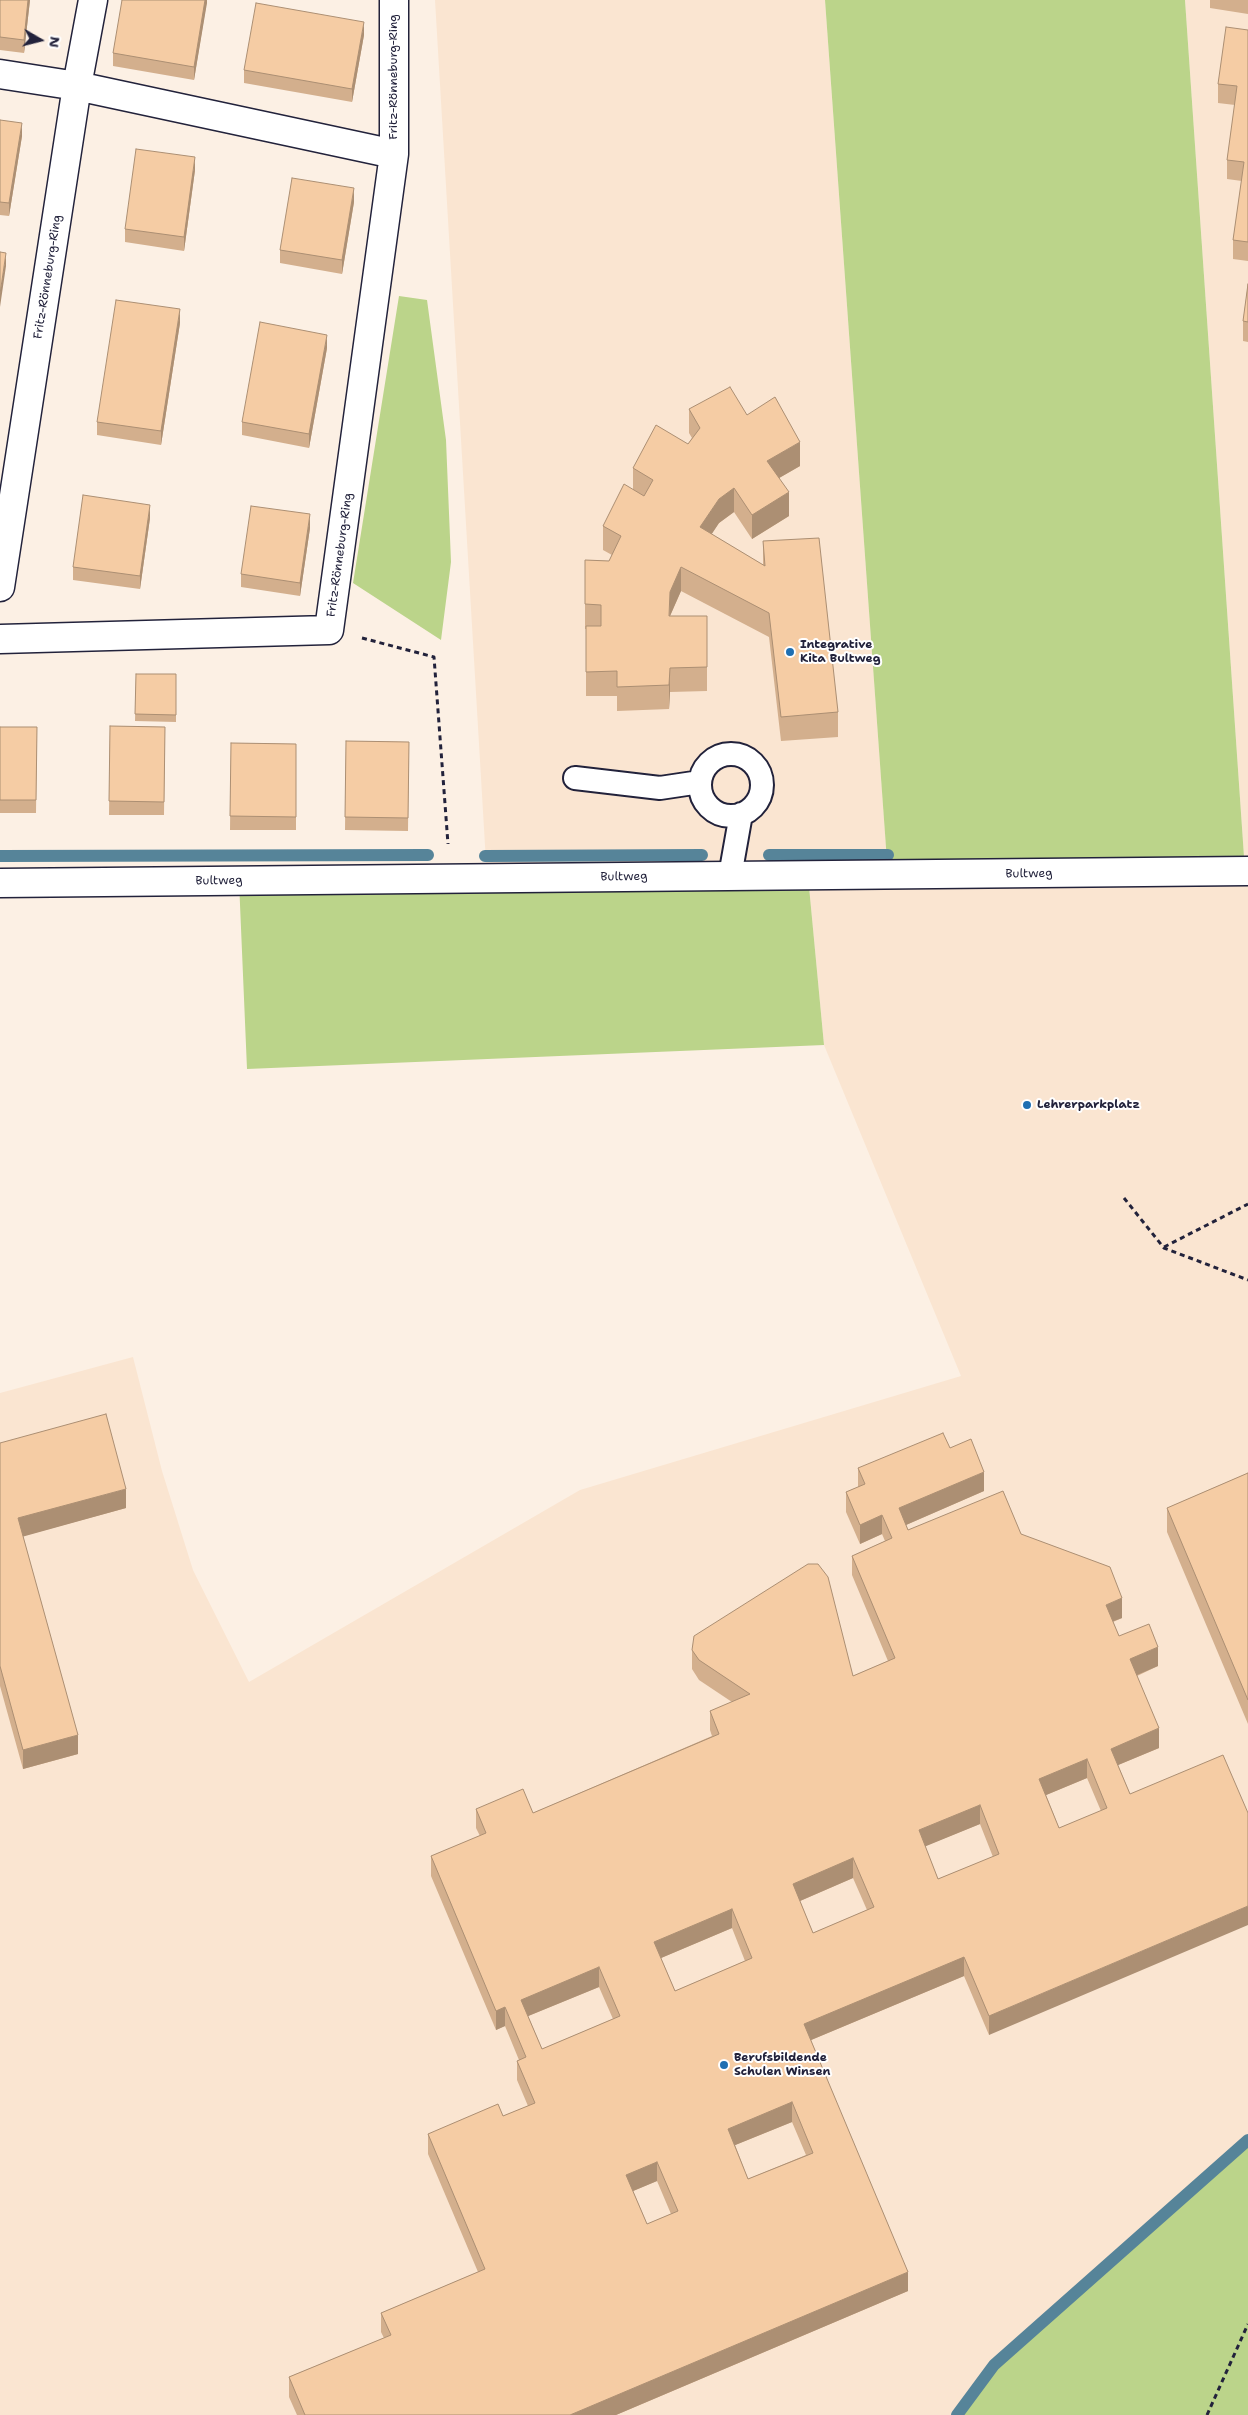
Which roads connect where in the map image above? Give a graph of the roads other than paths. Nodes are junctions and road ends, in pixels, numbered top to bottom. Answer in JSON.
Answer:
{"nodes":[{"id":1,"x":93,"y":0,"type":"edge"},
{"id":2,"x":394,"y":0,"type":"edge"},
{"id":3,"x":0,"y":74,"type":"edge"},
{"id":4,"x":77,"y":86,"type":"junction"},
{"id":5,"x":394,"y":154,"type":"junction"},
{"id":6,"x":0,"y":587,"type":"edge"},
{"id":7,"x":0,"y":639,"type":"edge"},
{"id":8,"x":576,"y":778,"type":"dead end"},
{"id":9,"x":700,"y":782,"type":"junction"},
{"id":10,"x":740,"y":814,"type":"junction"},
{"id":11,"x":1248,"y":871,"type":"edge"},
{"id":12,"x":730,"y":876,"type":"junction"},
{"id":13,"x":0,"y":883,"type":"edge"}],
"edges":[{"from":1,"to":4,"type":"street","name":"Fritz-Rönneburg-Ring"},
{"from":2,"to":5,"type":"street","name":"Fritz-Rönneburg-Ring"},
{"from":3,"to":4,"type":"street","name":"Fritz-Rönneburg-Ring"},
{"from":4,"to":5,"type":"street","name":"Fritz-Rönneburg-Ring"},
{"from":4,"to":6,"type":"street","name":"Fritz-Rönneburg-Ring"},
{"from":5,"to":7,"type":"street","name":"Fritz-Rönneburg-Ring"},
{"from":8,"to":9,"type":"lane"},
{"from":9,"to":10,"type":"lane"},
{"from":9,"to":10,"type":"lane"},
{"from":10,"to":12,"type":"lane"},
{"from":11,"to":12,"type":"street","name":"Bultweg"},
{"from":12,"to":13,"type":"street","name":"Bultweg"}]}
